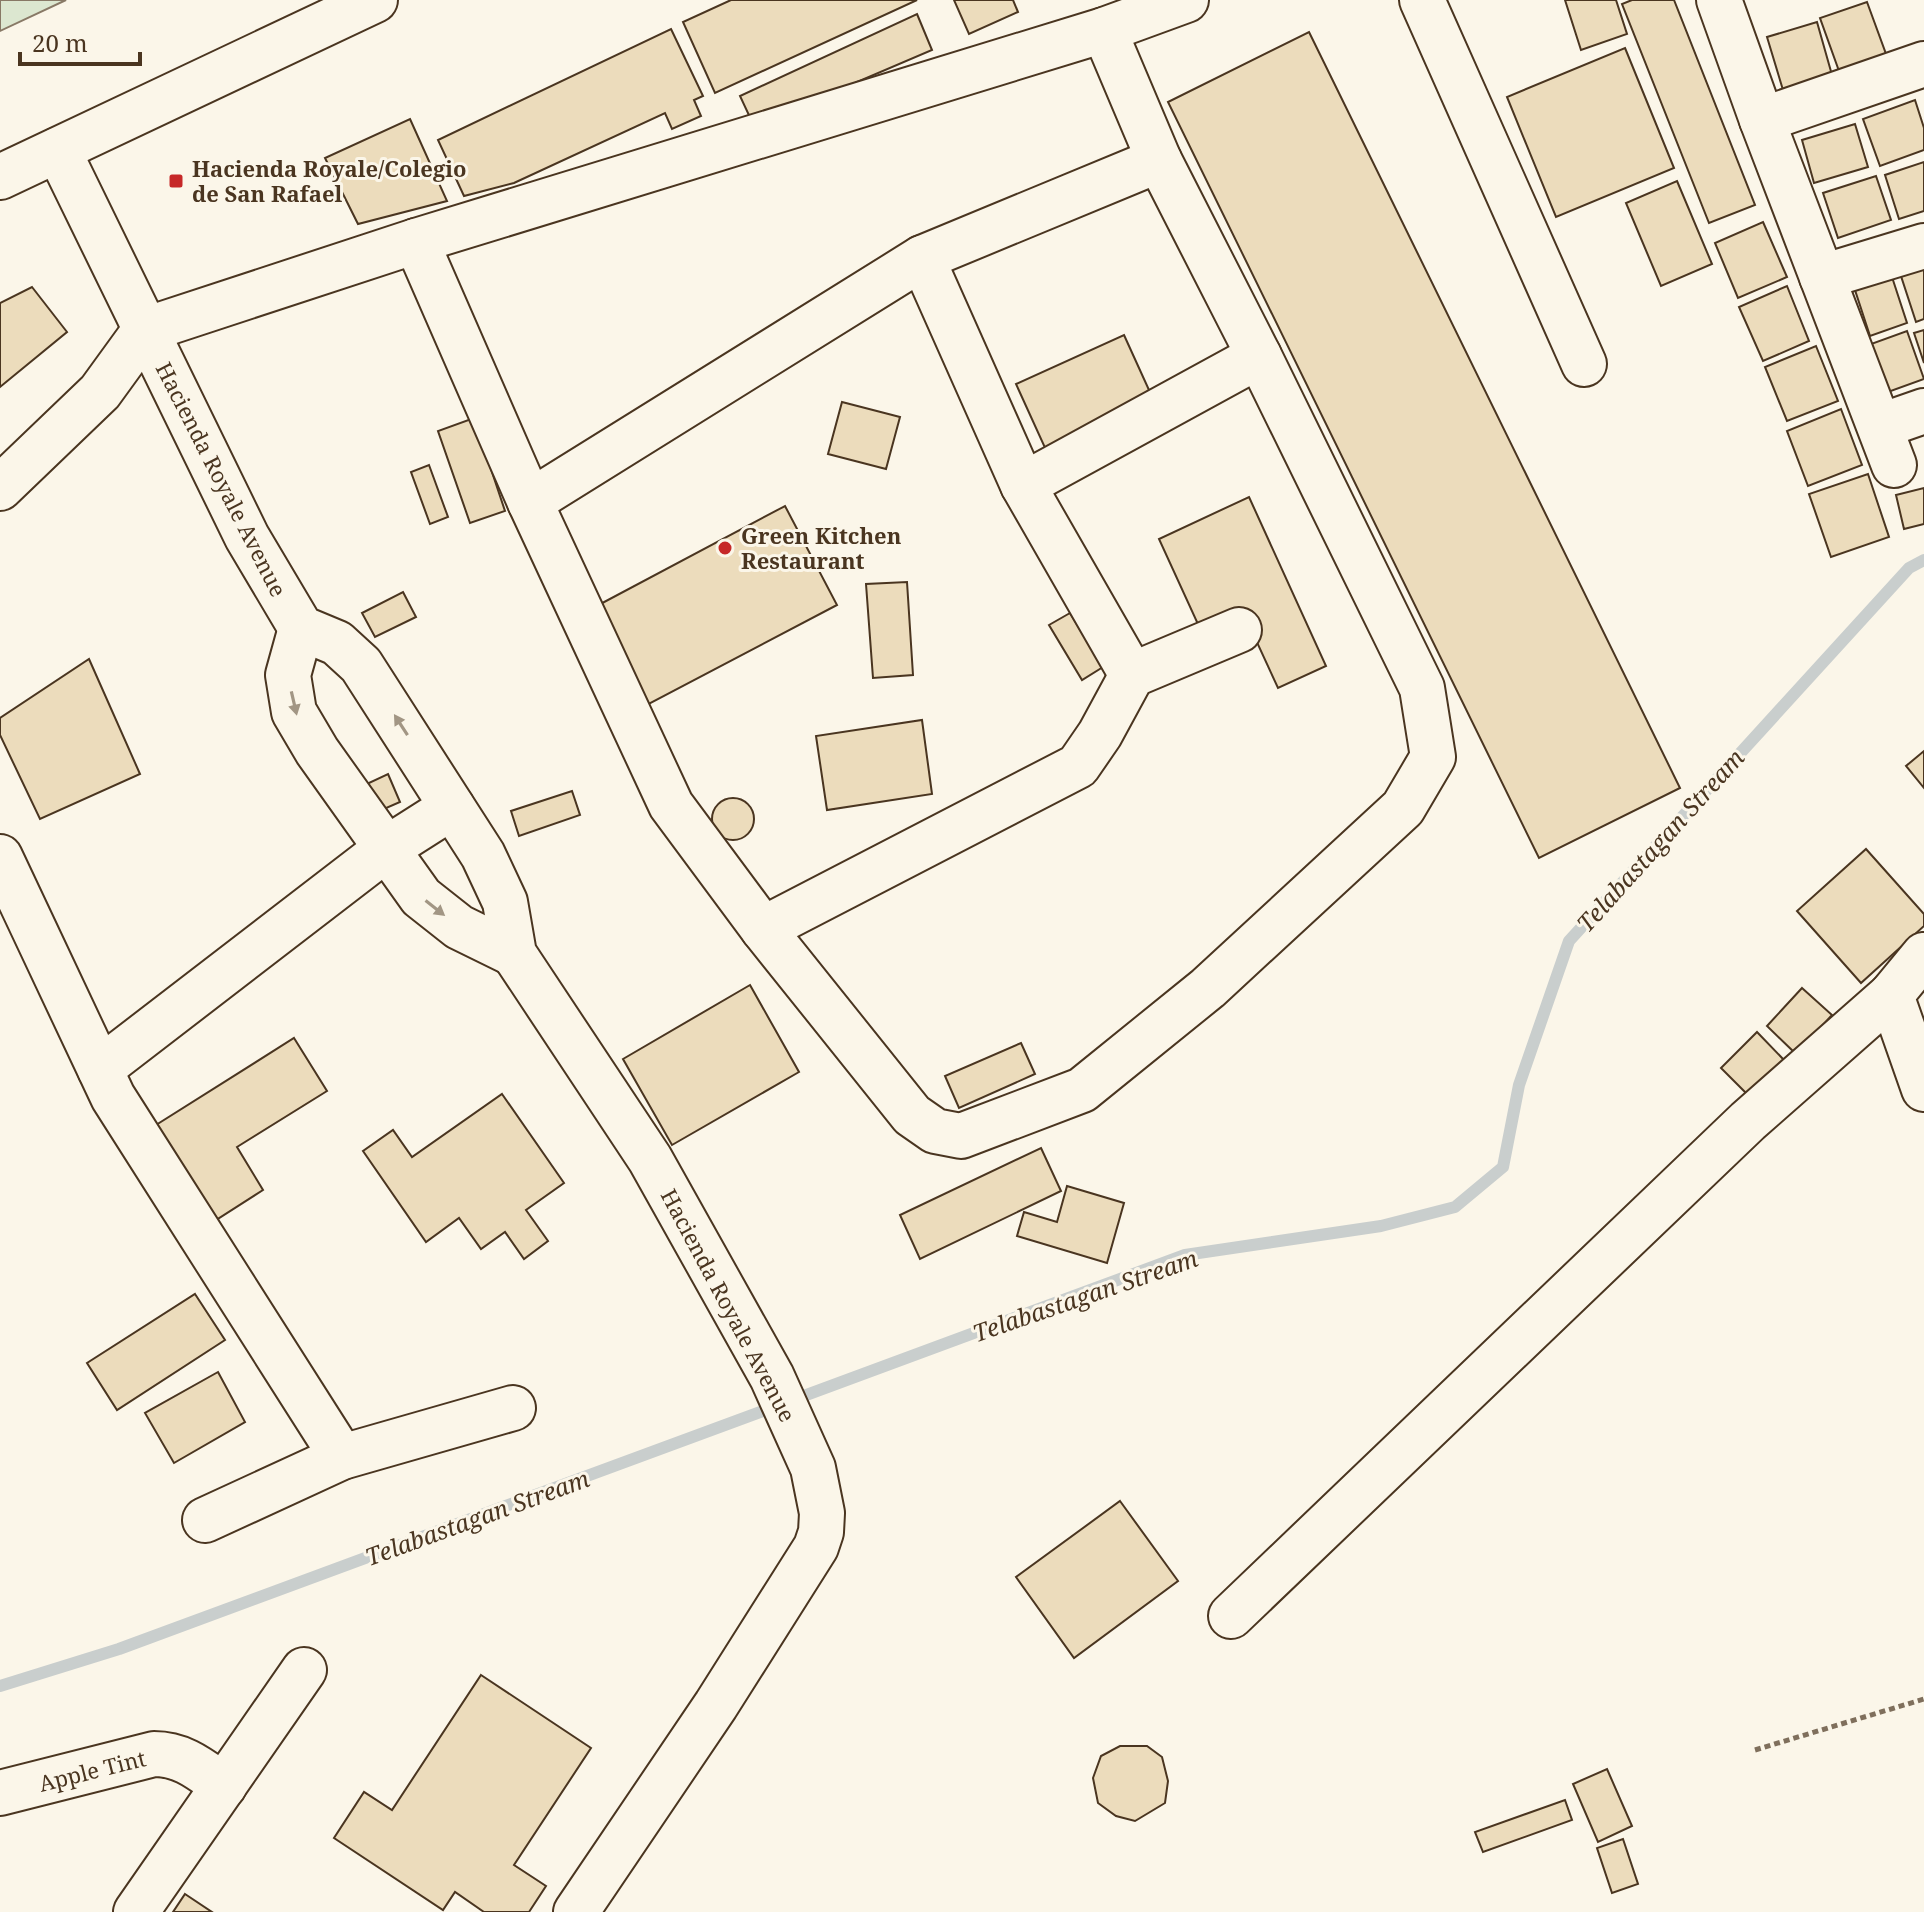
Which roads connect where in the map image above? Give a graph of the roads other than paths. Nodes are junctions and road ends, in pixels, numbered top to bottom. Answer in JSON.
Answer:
{"nodes":[{"id":1,"x":375,"y":0,"type":"edge"},
{"id":2,"x":1186,"y":0,"type":"edge"},
{"id":3,"x":1422,"y":0,"type":"edge"},
{"id":4,"x":1719,"y":0,"type":"edge"},
{"id":5,"x":1104,"y":30,"type":"junction"},
{"id":6,"x":1924,"y":64,"type":"edge"},
{"id":7,"x":1762,"y":120,"type":"junction"},
{"id":8,"x":58,"y":150,"type":"junction"},
{"id":9,"x":1159,"y":160,"type":"junction"},
{"id":10,"x":0,"y":177,"type":"edge"},
{"id":11,"x":416,"y":241,"type":"junction"},
{"id":12,"x":1924,"y":246,"type":"edge"},
{"id":13,"x":922,"y":258,"type":"junction"},
{"id":14,"x":1822,"y":277,"type":"junction"},
{"id":15,"x":145,"y":330,"type":"junction"},
{"id":16,"x":1259,"y":356,"type":"junction"},
{"id":17,"x":1584,"y":364,"type":"dead end"},
{"id":18,"x":1924,"y":411,"type":"edge"},
{"id":19,"x":1023,"y":485,"type":"junction"},
{"id":20,"x":0,"y":488,"type":"edge"},
{"id":21,"x":530,"y":502,"type":"junction"},
{"id":22,"x":301,"y":628,"type":"junction"},
{"id":23,"x":1239,"y":630,"type":"dead end"},
{"id":24,"x":1132,"y":675,"type":"junction"},
{"id":25,"x":452,"y":807,"type":"junction"},
{"id":26,"x":386,"y":849,"type":"junction"},
{"id":27,"x":0,"y":857,"type":"edge"},
{"id":28,"x":763,"y":929,"type":"junction"},
{"id":29,"x":514,"y":954,"type":"junction"},
{"id":30,"x":1924,"y":955,"type":"edge"},
{"id":31,"x":1891,"y":995,"type":"junction"},
{"id":32,"x":100,"y":1069,"type":"junction"},
{"id":33,"x":1924,"y":1089,"type":"edge"},
{"id":34,"x":513,"y":1408,"type":"dead end"},
{"id":35,"x":342,"y":1457,"type":"junction"},
{"id":36,"x":205,"y":1520,"type":"dead end"},
{"id":37,"x":1231,"y":1616,"type":"dead end"},
{"id":38,"x":304,"y":1670,"type":"dead end"},
{"id":39,"x":224,"y":1786,"type":"junction"},
{"id":40,"x":0,"y":1793,"type":"edge"},
{"id":41,"x":136,"y":1912,"type":"edge"},
{"id":42,"x":576,"y":1912,"type":"edge"}],
"edges":[{"from":1,"to":8,"type":"main road"},
{"from":2,"to":5,"type":"main road"},
{"from":3,"to":17,"type":"main road"},
{"from":4,"to":7,"type":"main road"},
{"from":5,"to":9,"type":"main road"},
{"from":5,"to":11,"type":"main road"},
{"from":6,"to":7,"type":"main road"},
{"from":7,"to":14,"type":"main road"},
{"from":8,"to":10,"type":"main road"},
{"from":8,"to":15,"type":"main road","name":"Hacienda Royale Avenue"},
{"from":9,"to":13,"type":"main road"},
{"from":9,"to":16,"type":"main road"},
{"from":11,"to":15,"type":"main road"},
{"from":11,"to":21,"type":"main road"},
{"from":12,"to":14,"type":"main road"},
{"from":13,"to":19,"type":"main road"},
{"from":13,"to":21,"type":"main road"},
{"from":14,"to":18,"type":"main road"},
{"from":15,"to":20,"type":"main road"},
{"from":15,"to":22,"type":"main road","name":"Hacienda Royale Avenue"},
{"from":16,"to":19,"type":"main road"},
{"from":16,"to":28,"type":"main road"},
{"from":19,"to":24,"type":"main road"},
{"from":21,"to":28,"type":"main road"},
{"from":25,"to":22,"type":"main road","name":"Hacienda Royale Avenue","one_way":true},
{"from":22,"to":26,"type":"main road","one_way":true},
{"from":23,"to":24,"type":"main road"},
{"from":24,"to":28,"type":"main road"},
{"from":25,"to":26,"type":"main road"},
{"from":25,"to":29,"type":"main road","name":"Hacienda Royale Avenue"},
{"from":26,"to":29,"type":"main road","one_way":true},
{"from":26,"to":32,"type":"main road"},
{"from":27,"to":32,"type":"main road"},
{"from":29,"to":42,"type":"main road","name":"Hacienda Royale Avenue"},
{"from":30,"to":31,"type":"main road"},
{"from":31,"to":33,"type":"main road"},
{"from":31,"to":37,"type":"main road"},
{"from":32,"to":35,"type":"main road"},
{"from":34,"to":35,"type":"main road"},
{"from":35,"to":36,"type":"main road"},
{"from":38,"to":39,"type":"main road"},
{"from":39,"to":40,"type":"main road","name":"Apple Tint"},
{"from":39,"to":41,"type":"main road"}]}
